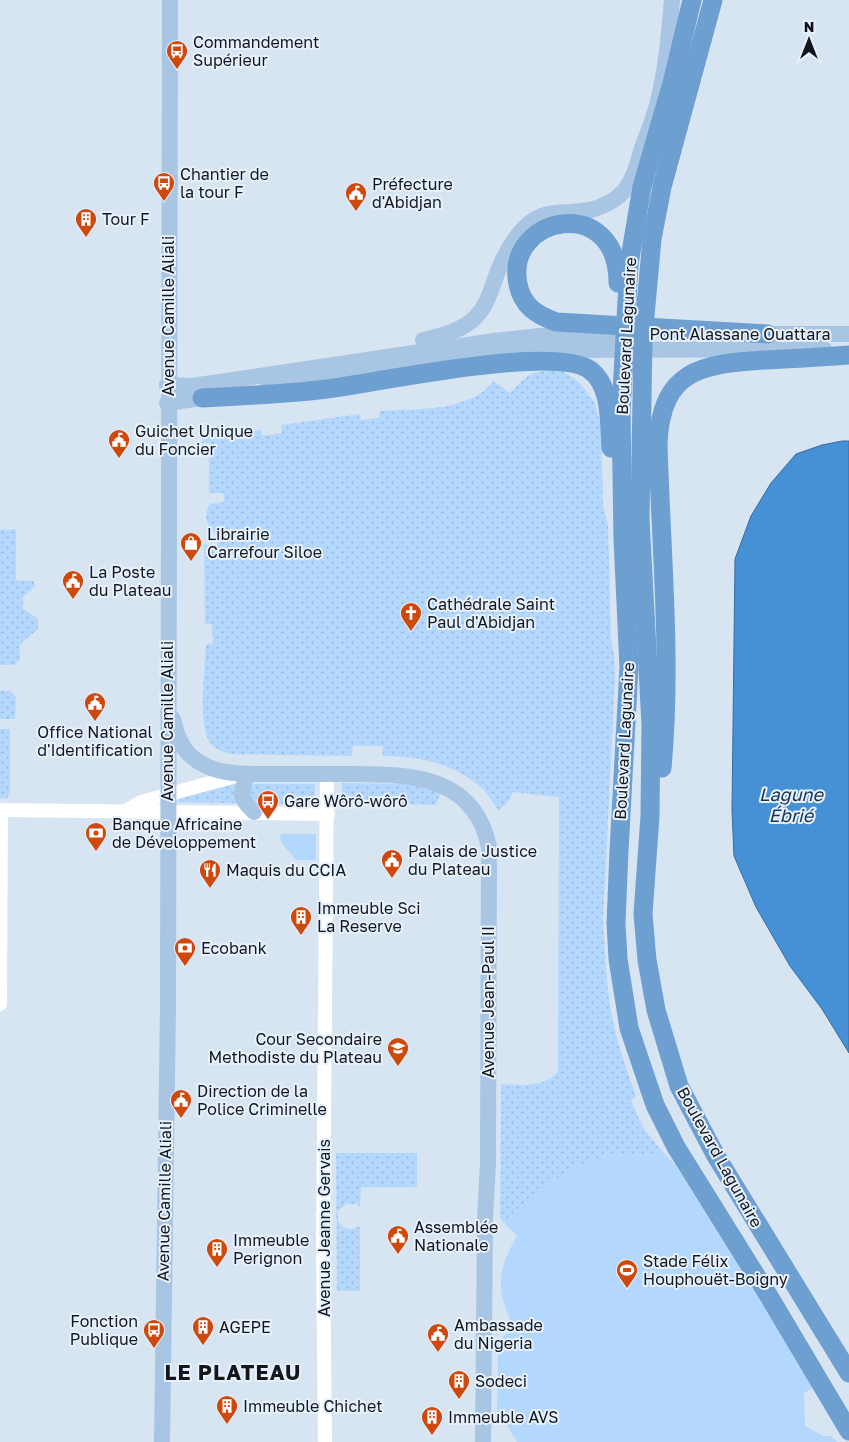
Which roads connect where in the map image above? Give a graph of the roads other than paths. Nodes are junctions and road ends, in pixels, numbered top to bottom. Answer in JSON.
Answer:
{"nodes":[{"id":1,"x":170,"y":0,"type":"edge"},
{"id":2,"x":672,"y":0,"type":"edge"},
{"id":3,"x":692,"y":0,"type":"edge"},
{"id":4,"x":713,"y":0,"type":"edge"},
{"id":5,"x":657,"y":105,"type":"junction"},
{"id":6,"x":652,"y":151,"type":"junction"},
{"id":7,"x":768,"y":334,"type":"joint"},
{"id":8,"x":849,"y":334,"type":"edge"},
{"id":9,"x":571,"y":336,"type":"junction"},
{"id":10,"x":849,"y":349,"type":"edge"},
{"id":11,"x":623,"y":352,"type":"junction"},
{"id":12,"x":849,"y":355,"type":"edge"},
{"id":13,"x":321,"y":366,"type":"junction"},
{"id":14,"x":168,"y":385,"type":"junction"},
{"id":15,"x":202,"y":398,"type":"junction"},
{"id":16,"x":168,"y":403,"type":"junction"},
{"id":17,"x":623,"y":539,"type":"junction"},
{"id":18,"x":167,"y":699,"type":"junction"},
{"id":19,"x":327,"y":774,"type":"junction"},
{"id":20,"x":243,"y":775,"type":"junction"},
{"id":21,"x":168,"y":795,"type":"junction"},
{"id":22,"x":0,"y":810,"type":"edge"},
{"id":23,"x":124,"y":812,"type":"junction"},
{"id":24,"x":168,"y":812,"type":"junction"},
{"id":25,"x":254,"y":812,"type":"junction"},
{"id":26,"x":328,"y":814,"type":"junction"},
{"id":27,"x":650,"y":816,"type":"junction"},
{"id":28,"x":0,"y":1004,"type":"edge"},
{"id":29,"x":849,"y":1373,"type":"edge"},
{"id":30,"x":849,"y":1431,"type":"edge"},
{"id":31,"x":162,"y":1442,"type":"edge"},
{"id":32,"x":324,"y":1442,"type":"edge"},
{"id":33,"x":483,"y":1442,"type":"edge"}],
"edges":[{"from":1,"to":14,"type":"main road","name":"Avenue Camille Aliali"},
{"from":2,"to":5,"type":"main road"},
{"from":3,"to":6,"type":"highway","name":"Boulevard Lagunaire"},
{"from":4,"to":27,"type":"highway","name":"Boulevard Lagunaire"},
{"from":5,"to":6,"type":"highway"},
{"from":5,"to":13,"type":"main road"},
{"from":6,"to":11,"type":"highway","name":"Boulevard Lagunaire"},
{"from":7,"to":8,"type":"main road","name":"Pont Alassane Ouattara"},
{"from":7,"to":9,"type":"highway"},
{"from":9,"to":10,"type":"main road","name":"Pont Alassane Ouattara"},
{"from":9,"to":11,"type":"highway"},
{"from":9,"to":13,"type":"main road"},
{"from":9,"to":15,"type":"main road"},
{"from":11,"to":17,"type":"highway","name":"Boulevard Lagunaire"},
{"from":12,"to":27,"type":"highway"},
{"from":13,"to":14,"type":"main road"},
{"from":14,"to":16,"type":"main road","name":"Avenue Camille Aliali"},
{"from":15,"to":16,"type":"main road"},
{"from":15,"to":17,"type":"highway"},
{"from":16,"to":18,"type":"main road","name":"Avenue Camille Aliali"},
{"from":17,"to":30,"type":"highway","name":"Boulevard Lagunaire"},
{"from":18,"to":20,"type":"main road","name":"Avenue Jean-Paul II"},
{"from":18,"to":21,"type":"main road","name":"Avenue Camille Aliali"},
{"from":19,"to":20,"type":"main road","name":"Avenue Jean-Paul II"},
{"from":19,"to":26,"type":"street","name":"Avenue Jeanne Gervais"},
{"from":19,"to":33,"type":"main road","name":"Avenue Jean-Paul II"},
{"from":20,"to":21,"type":"street","name":"Avenue Jean-Paul II"},
{"from":20,"to":25,"type":"main road"},
{"from":21,"to":23,"type":"street","name":"Avenue Jean-Paul II"},
{"from":21,"to":24,"type":"main road","name":"Avenue Camille Aliali"},
{"from":22,"to":23,"type":"street"},
{"from":22,"to":28,"type":"street"},
{"from":23,"to":24,"type":"street"},
{"from":24,"to":25,"type":"street"},
{"from":24,"to":31,"type":"main road","name":"Avenue Camille Aliali"},
{"from":25,"to":26,"type":"street"},
{"from":26,"to":32,"type":"street","name":"Avenue Jeanne Gervais"},
{"from":27,"to":29,"type":"highway","name":"Boulevard Lagunaire"}]}
